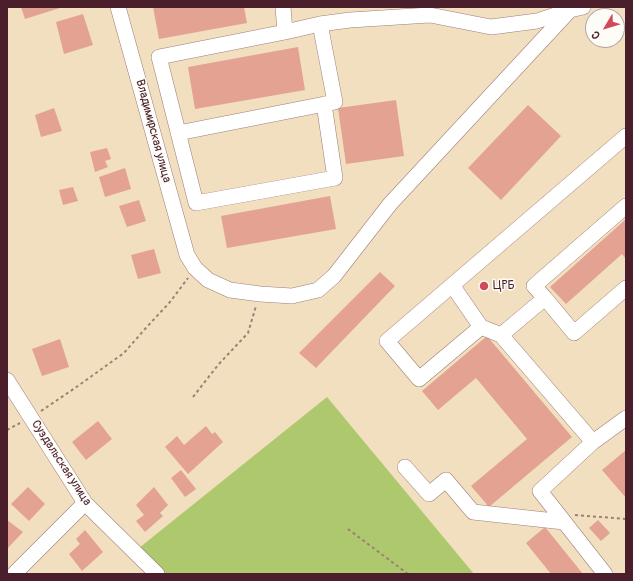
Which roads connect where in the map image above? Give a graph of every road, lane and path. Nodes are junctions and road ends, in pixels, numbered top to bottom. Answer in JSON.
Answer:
{"nodes":[{"id":1,"x":118,"y":7,"type":"edge"},
{"id":2,"x":283,"y":7,"type":"edge"},
{"id":3,"x":576,"y":9,"type":"edge"},
{"id":4,"x":429,"y":11,"type":"edge"},
{"id":5,"x":349,"y":13,"type":"edge"},
{"id":6,"x":320,"y":24,"type":"junction"},
{"id":7,"x":285,"y":32,"type":"junction"},
{"id":8,"x":324,"y":104,"type":"junction"},
{"id":9,"x":178,"y":133,"type":"junction"},
{"id":10,"x":626,"y":136,"type":"edge"},
{"id":11,"x":626,"y":206,"type":"edge"},
{"id":12,"x":195,"y":268,"type":"junction"},
{"id":13,"x":452,"y":285,"type":"junction"},
{"id":14,"x":626,"y":288,"type":"edge"},
{"id":15,"x":260,"y":294,"type":"junction"},
{"id":16,"x":545,"y":298,"type":"junction"},
{"id":17,"x":481,"y":327,"type":"junction"},
{"id":18,"x":501,"y":335,"type":"junction"},
{"id":19,"x":7,"y":380,"type":"edge"},
{"id":20,"x":193,"y":397,"type":"dead end"},
{"id":21,"x":30,"y":417,"type":"junction"},
{"id":22,"x":626,"y":418,"type":"edge"},
{"id":23,"x":7,"y":430,"type":"edge"},
{"id":24,"x":593,"y":442,"type":"junction"},
{"id":25,"x":405,"y":467,"type":"dead end"},
{"id":26,"x":85,"y":503,"type":"junction"},
{"id":27,"x":561,"y":518,"type":"junction"},
{"id":28,"x":626,"y":519,"type":"edge"},
{"id":29,"x":348,"y":529,"type":"dead end"},
{"id":30,"x":14,"y":574,"type":"edge"},
{"id":31,"x":157,"y":574,"type":"edge"},
{"id":32,"x":408,"y":574,"type":"edge"},
{"id":33,"x":605,"y":574,"type":"edge"}],
"edges":[{"from":1,"to":12,"type":"street","name":"Владимирская улица"},
{"from":2,"to":7,"type":"street"},
{"from":3,"to":4,"type":"street"},
{"from":3,"to":15,"type":"street","name":"Владимирская улица"},
{"from":4,"to":5,"type":"street"},
{"from":5,"to":6,"type":"street"},
{"from":6,"to":7,"type":"street"},
{"from":6,"to":8,"type":"street"},
{"from":7,"to":9,"type":"street"},
{"from":8,"to":9,"type":"street"},
{"from":8,"to":9,"type":"street"},
{"from":10,"to":13,"type":"street"},
{"from":11,"to":16,"type":"street"},
{"from":12,"to":15,"type":"street","name":"Владимирская улица"},
{"from":12,"to":21,"type":"path"},
{"from":13,"to":17,"type":"street"},
{"from":13,"to":17,"type":"street"},
{"from":14,"to":16,"type":"street"},
{"from":15,"to":20,"type":"path"},
{"from":16,"to":18,"type":"street"},
{"from":17,"to":18,"type":"street"},
{"from":18,"to":24,"type":"street"},
{"from":19,"to":21,"type":"street","name":"Суздальская улица"},
{"from":21,"to":23,"type":"path"},
{"from":21,"to":26,"type":"street","name":"Суздальская улица"},
{"from":22,"to":24,"type":"street"},
{"from":24,"to":27,"type":"street"},
{"from":25,"to":27,"type":"street"},
{"from":26,"to":30,"type":"street"},
{"from":26,"to":31,"type":"street","name":"Суздальская улица"},
{"from":27,"to":28,"type":"path"},
{"from":27,"to":33,"type":"street"},
{"from":29,"to":32,"type":"path"}]}
